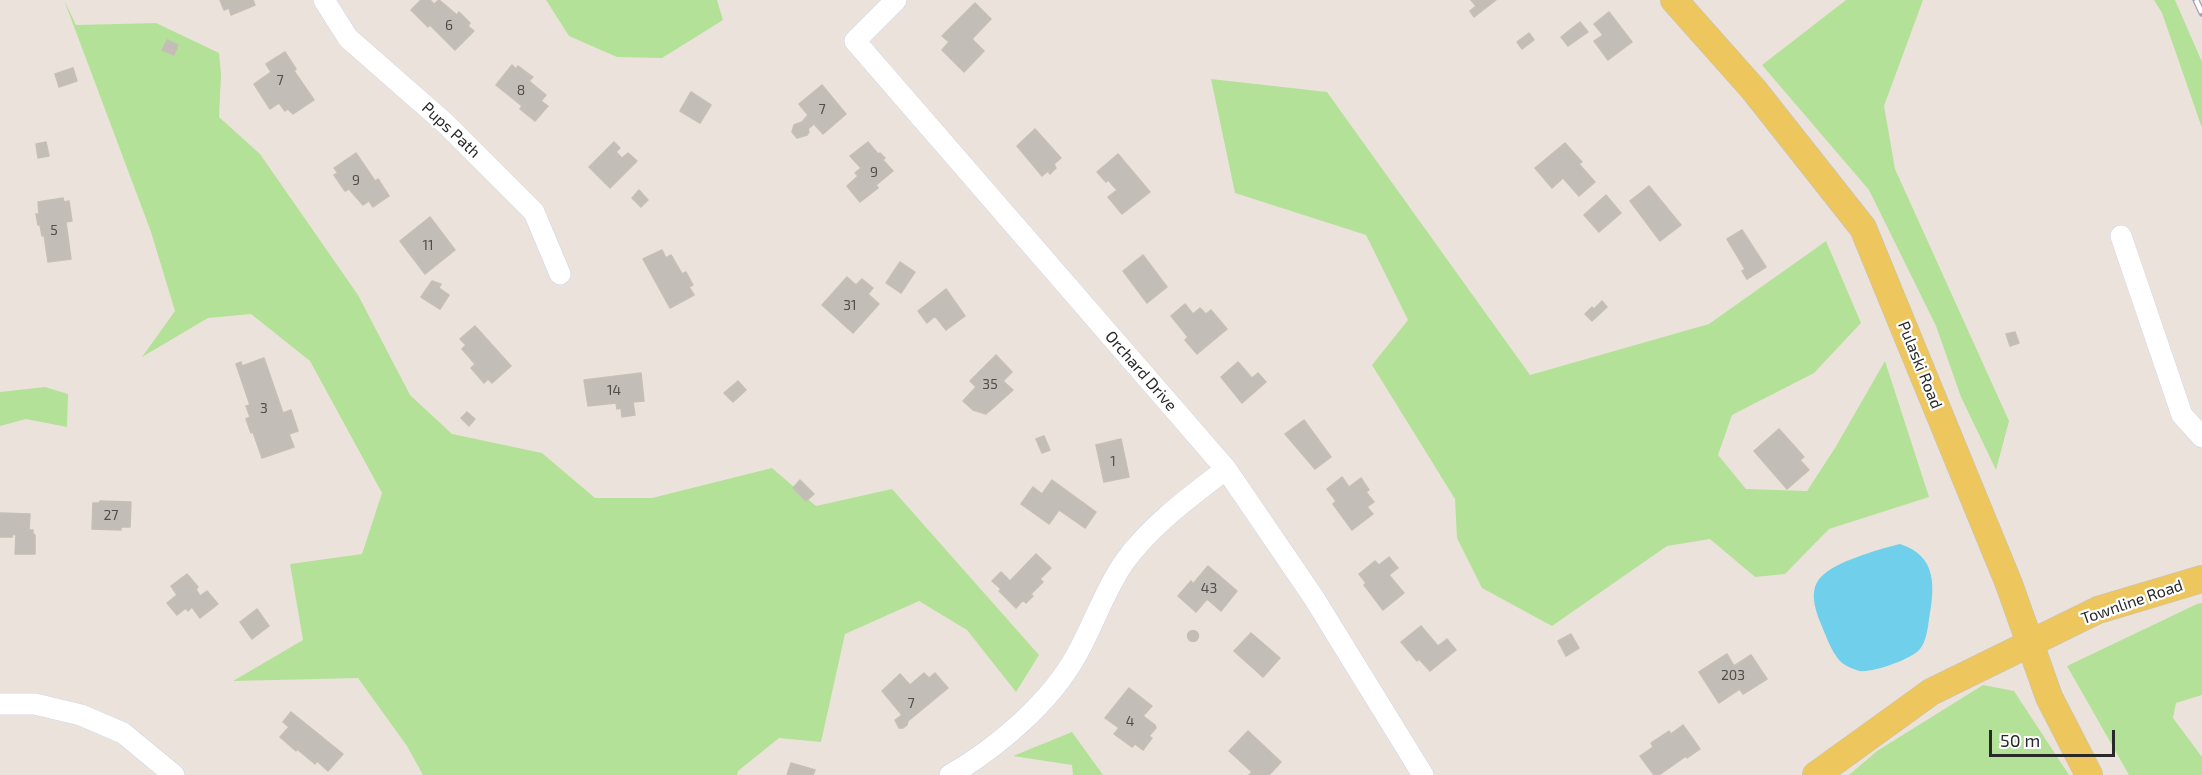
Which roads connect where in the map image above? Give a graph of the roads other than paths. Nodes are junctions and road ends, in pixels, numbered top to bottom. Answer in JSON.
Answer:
{"nodes":[{"id":1,"x":324,"y":0,"type":"edge"},
{"id":2,"x":896,"y":0,"type":"edge"},
{"id":3,"x":1682,"y":3,"type":"edge"},
{"id":4,"x":2121,"y":236,"type":"dead end"},
{"id":5,"x":560,"y":273,"type":"dead end"},
{"id":6,"x":2202,"y":437,"type":"edge"},
{"id":7,"x":1226,"y":469,"type":"junction"},
{"id":8,"x":2202,"y":579,"type":"edge"},
{"id":9,"x":2031,"y":643,"type":"junction"},
{"id":10,"x":0,"y":704,"type":"edge"},
{"id":11,"x":174,"y":775,"type":"edge"},
{"id":12,"x":950,"y":775,"type":"edge"},
{"id":13,"x":1423,"y":775,"type":"edge"},
{"id":14,"x":1816,"y":775,"type":"edge"},
{"id":15,"x":2090,"y":775,"type":"edge"}],
"edges":[{"from":1,"to":5,"type":"street","name":"Pups Path"},
{"from":2,"to":7,"type":"street","name":"Orchard Drive"},
{"from":3,"to":9,"type":"main road","name":"Pulaski Road"},
{"from":4,"to":6,"type":"street"},
{"from":7,"to":12,"type":"street"},
{"from":7,"to":13,"type":"street","name":"Orchard Drive"},
{"from":8,"to":9,"type":"main road","name":"Townline Road"},
{"from":9,"to":14,"type":"main road","name":"Townline Road"},
{"from":9,"to":15,"type":"main road","name":"Pulaski Road"},
{"from":10,"to":11,"type":"street"}]}
